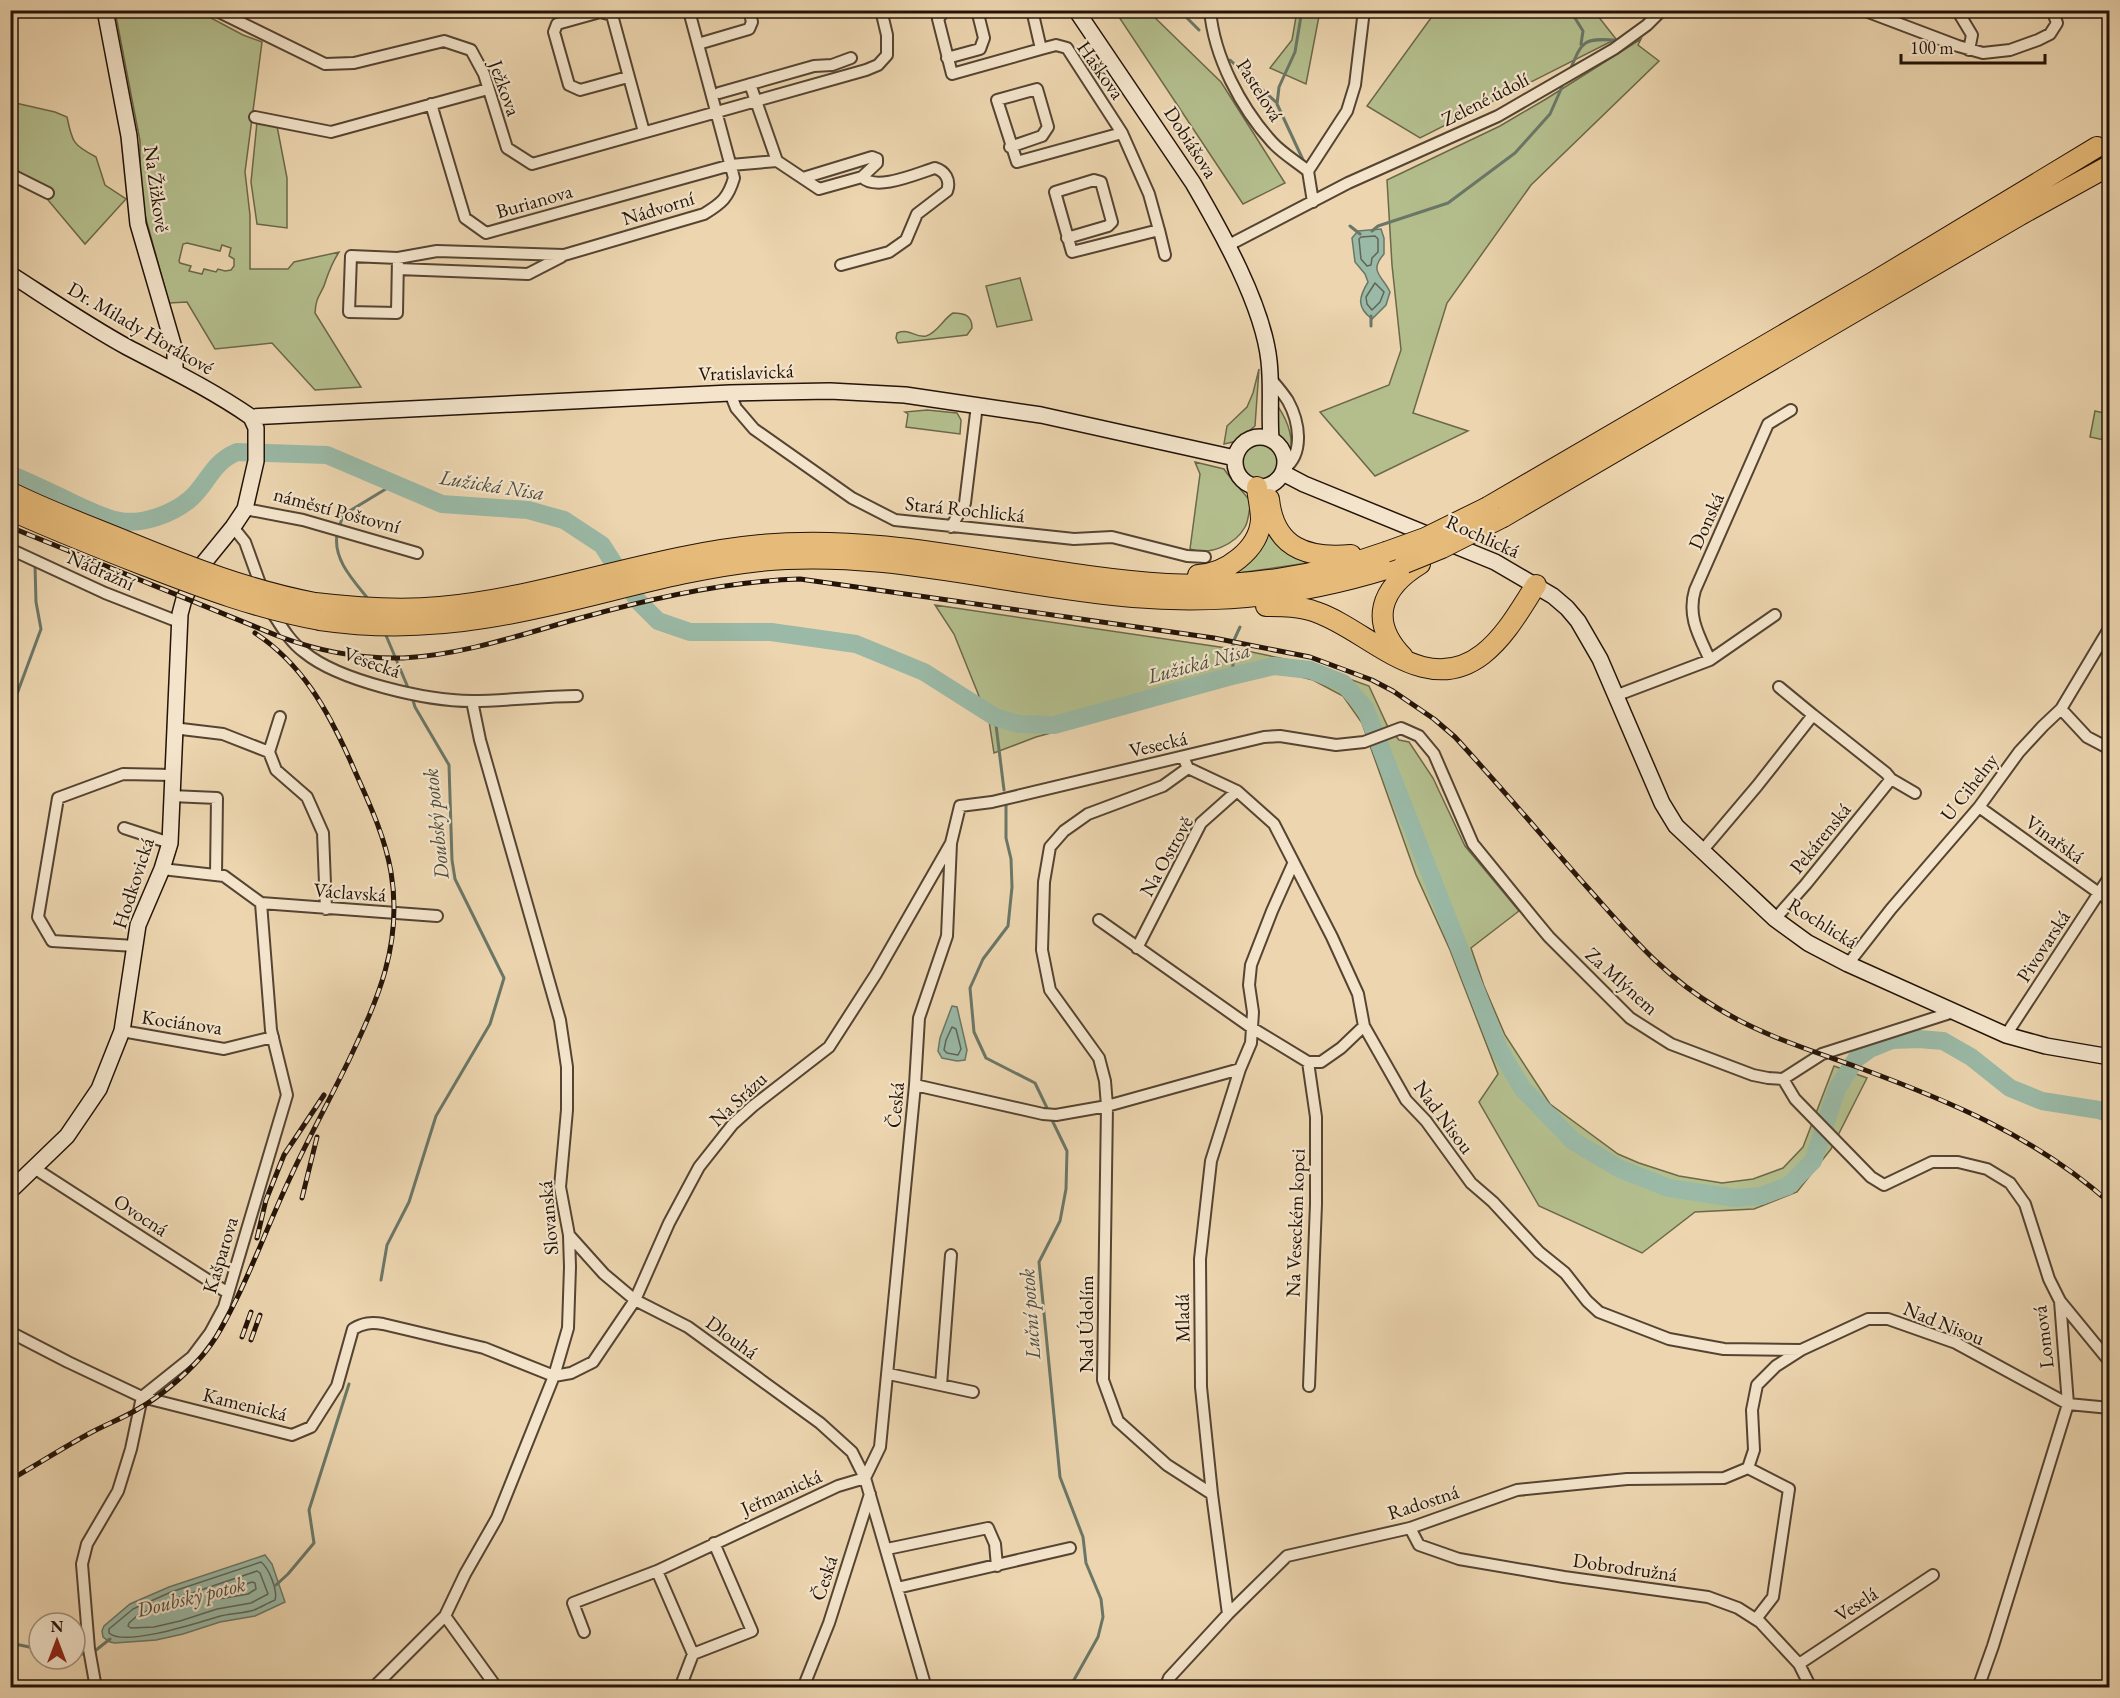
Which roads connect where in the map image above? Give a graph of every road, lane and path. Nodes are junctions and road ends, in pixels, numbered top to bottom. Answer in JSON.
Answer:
{"nodes":[{"id":1,"x":105,"y":10,"type":"edge"},
{"id":2,"x":215,"y":10,"type":"edge"},
{"id":3,"x":691,"y":10,"type":"edge"},
{"id":4,"x":749,"y":10,"type":"edge"},
{"id":5,"x":881,"y":10,"type":"edge"},
{"id":6,"x":945,"y":10,"type":"edge"},
{"id":7,"x":977,"y":10,"type":"edge"},
{"id":8,"x":1032,"y":10,"type":"edge"},
{"id":9,"x":1076,"y":10,"type":"edge"},
{"id":10,"x":1210,"y":10,"type":"edge"},
{"id":11,"x":1364,"y":10,"type":"edge"},
{"id":12,"x":1662,"y":10,"type":"edge"},
{"id":13,"x":1863,"y":10,"type":"edge"},
{"id":14,"x":1957,"y":10,"type":"edge"},
{"id":15,"x":2052,"y":10,"type":"edge"},
{"id":16,"x":698,"y":44,"type":"junction"},
{"id":17,"x":1041,"y":49,"type":"junction"},
{"id":18,"x":1969,"y":50,"type":"junction"},
{"id":19,"x":851,"y":58,"type":"dead end"},
{"id":20,"x":947,"y":58,"type":"junction"},
{"id":21,"x":628,"y":77,"type":"junction"},
{"id":22,"x":750,"y":84,"type":"junction"},
{"id":23,"x":488,"y":90,"type":"junction"},
{"id":24,"x":719,"y":93,"type":"dead end"},
{"id":25,"x":756,"y":102,"type":"junction"},
{"id":26,"x":431,"y":104,"type":"junction"},
{"id":27,"x":717,"y":113,"type":"junction"},
{"id":28,"x":255,"y":117,"type":"dead end"},
{"id":29,"x":644,"y":132,"type":"junction"},
{"id":30,"x":1122,"y":133,"type":"junction"},
{"id":31,"x":1010,"y":147,"type":"junction"},
{"id":32,"x":2097,"y":147,"type":"dead end"},
{"id":33,"x":777,"y":161,"type":"junction"},
{"id":34,"x":731,"y":165,"type":"junction"},
{"id":35,"x":2107,"y":167,"type":"dead end"},
{"id":36,"x":1308,"y":171,"type":"junction"},
{"id":37,"x":10,"y":174,"type":"edge"},
{"id":38,"x":862,"y":177,"type":"junction"},
{"id":39,"x":803,"y":178,"type":"junction"},
{"id":40,"x":48,"y":193,"type":"dead end"},
{"id":41,"x":1313,"y":202,"type":"junction"},
{"id":42,"x":1159,"y":230,"type":"junction"},
{"id":43,"x":1067,"y":238,"type":"junction"},
{"id":44,"x":1227,"y":246,"type":"junction"},
{"id":45,"x":564,"y":255,"type":"junction"},
{"id":46,"x":1166,"y":255,"type":"dead end"},
{"id":47,"x":398,"y":263,"type":"junction"},
{"id":48,"x":841,"y":265,"type":"dead end"},
{"id":49,"x":10,"y":274,"type":"edge"},
{"id":50,"x":1254,"y":306,"type":"junction"},
{"id":51,"x":175,"y":370,"type":"junction"},
{"id":52,"x":1276,"y":386,"type":"junction"},
{"id":53,"x":729,"y":393,"type":"junction"},
{"id":54,"x":977,"y":405,"type":"junction"},
{"id":55,"x":1791,"y":410,"type":"dead end"},
{"id":56,"x":251,"y":417,"type":"junction"},
{"id":57,"x":1264,"y":438,"type":"junction"},
{"id":58,"x":1235,"y":458,"type":"junction"},
{"id":59,"x":1283,"y":471,"type":"junction"},
{"id":60,"x":1262,"y":487,"type":"junction"},
{"id":61,"x":10,"y":492,"type":"edge"},
{"id":62,"x":246,"y":509,"type":"junction"},
{"id":63,"x":10,"y":510,"type":"edge"},
{"id":64,"x":1496,"y":512,"type":"junction"},
{"id":65,"x":233,"y":527,"type":"junction"},
{"id":66,"x":951,"y":527,"type":"junction"},
{"id":67,"x":10,"y":549,"type":"edge"},
{"id":68,"x":1386,"y":552,"type":"junction"},
{"id":69,"x":417,"y":554,"type":"dead end"},
{"id":70,"x":1205,"y":557,"type":"dead end"},
{"id":71,"x":1403,"y":570,"type":"junction"},
{"id":72,"x":1066,"y":573,"type":"junction"},
{"id":73,"x":1536,"y":585,"type":"junction"},
{"id":74,"x":1150,"y":598,"type":"junction"},
{"id":75,"x":317,"y":611,"type":"junction"},
{"id":76,"x":442,"y":615,"type":"junction"},
{"id":77,"x":1775,"y":615,"type":"dead end"},
{"id":78,"x":179,"y":622,"type":"junction"},
{"id":79,"x":2109,"y":627,"type":"edge"},
{"id":80,"x":1710,"y":660,"type":"junction"},
{"id":81,"x":1409,"y":663,"type":"junction"},
{"id":82,"x":1779,"y":687,"type":"dead end"},
{"id":83,"x":577,"y":696,"type":"dead end"},
{"id":84,"x":1615,"y":696,"type":"junction"},
{"id":85,"x":472,"y":701,"type":"junction"},
{"id":86,"x":2061,"y":710,"type":"junction"},
{"id":87,"x":1813,"y":715,"type":"junction"},
{"id":88,"x":280,"y":717,"type":"dead end"},
{"id":89,"x":173,"y":728,"type":"junction"},
{"id":90,"x":1398,"y":730,"type":"joint"},
{"id":91,"x":2109,"y":749,"type":"edge"},
{"id":92,"x":269,"y":752,"type":"junction"},
{"id":93,"x":1183,"y":757,"type":"junction"},
{"id":94,"x":1188,"y":768,"type":"junction"},
{"id":95,"x":172,"y":776,"type":"junction"},
{"id":96,"x":1891,"y":780,"type":"junction"},
{"id":97,"x":1237,"y":791,"type":"junction"},
{"id":98,"x":1915,"y":793,"type":"dead end"},
{"id":99,"x":171,"y":796,"type":"junction"},
{"id":100,"x":1979,"y":807,"type":"junction"},
{"id":101,"x":124,"y":828,"type":"dead end"},
{"id":102,"x":170,"y":843,"type":"junction"},
{"id":103,"x":951,"y":843,"type":"junction"},
{"id":104,"x":1702,"y":851,"type":"junction"},
{"id":105,"x":1293,"y":864,"type":"junction"},
{"id":106,"x":162,"y":869,"type":"junction"},
{"id":107,"x":216,"y":875,"type":"junction"},
{"id":108,"x":2109,"y":876,"type":"edge"},
{"id":109,"x":2098,"y":893,"type":"junction"},
{"id":110,"x":2109,"y":901,"type":"edge"},
{"id":111,"x":261,"y":903,"type":"junction"},
{"id":112,"x":326,"y":909,"type":"junction"},
{"id":113,"x":437,"y":916,"type":"dead end"},
{"id":114,"x":1775,"y":918,"type":"junction"},
{"id":115,"x":1100,"y":920,"type":"dead end"},
{"id":116,"x":135,"y":946,"type":"junction"},
{"id":117,"x":1137,"y":948,"type":"junction"},
{"id":118,"x":1848,"y":964,"type":"junction"},
{"id":119,"x":1953,"y":1012,"type":"junction"},
{"id":120,"x":1364,"y":1026,"type":"junction"},
{"id":121,"x":1252,"y":1029,"type":"junction"},
{"id":122,"x":122,"y":1031,"type":"junction"},
{"id":123,"x":2006,"y":1035,"type":"junction"},
{"id":124,"x":273,"y":1037,"type":"junction"},
{"id":125,"x":2109,"y":1057,"type":"edge"},
{"id":126,"x":1308,"y":1062,"type":"junction"},
{"id":127,"x":1240,"y":1069,"type":"junction"},
{"id":128,"x":1783,"y":1079,"type":"junction"},
{"id":129,"x":915,"y":1085,"type":"junction"},
{"id":130,"x":1107,"y":1106,"type":"junction"},
{"id":131,"x":34,"y":1168,"type":"junction"},
{"id":132,"x":10,"y":1191,"type":"edge"},
{"id":133,"x":569,"y":1235,"type":"junction"},
{"id":134,"x":951,"y":1255,"type":"dead end"},
{"id":135,"x":228,"y":1293,"type":"junction"},
{"id":136,"x":635,"y":1300,"type":"junction"},
{"id":137,"x":2060,"y":1301,"type":"junction"},
{"id":138,"x":10,"y":1332,"type":"edge"},
{"id":139,"x":1801,"y":1350,"type":"junction"},
{"id":140,"x":2109,"y":1362,"type":"edge"},
{"id":141,"x":888,"y":1374,"type":"junction"},
{"id":142,"x":554,"y":1376,"type":"junction"},
{"id":143,"x":941,"y":1385,"type":"junction"},
{"id":144,"x":1310,"y":1386,"type":"dead end"},
{"id":145,"x":973,"y":1392,"type":"dead end"},
{"id":146,"x":142,"y":1397,"type":"junction"},
{"id":147,"x":2068,"y":1404,"type":"junction"},
{"id":148,"x":2109,"y":1408,"type":"edge"},
{"id":149,"x":1748,"y":1468,"type":"junction"},
{"id":150,"x":865,"y":1478,"type":"junction"},
{"id":151,"x":870,"y":1494,"type":"junction"},
{"id":152,"x":1212,"y":1494,"type":"junction"},
{"id":153,"x":1410,"y":1528,"type":"junction"},
{"id":154,"x":714,"y":1543,"type":"junction"},
{"id":155,"x":1070,"y":1548,"type":"dead end"},
{"id":156,"x":887,"y":1549,"type":"junction"},
{"id":157,"x":997,"y":1566,"type":"junction"},
{"id":158,"x":657,"y":1571,"type":"junction"},
{"id":159,"x":1933,"y":1575,"type":"dead end"},
{"id":160,"x":897,"y":1588,"type":"junction"},
{"id":161,"x":1228,"y":1614,"type":"junction"},
{"id":162,"x":445,"y":1616,"type":"junction"},
{"id":163,"x":1756,"y":1619,"type":"junction"},
{"id":164,"x":584,"y":1632,"type":"dead end"},
{"id":165,"x":693,"y":1654,"type":"junction"},
{"id":166,"x":1799,"y":1664,"type":"junction"},
{"id":167,"x":96,"y":1688,"type":"edge"},
{"id":168,"x":373,"y":1688,"type":"edge"},
{"id":169,"x":497,"y":1688,"type":"edge"},
{"id":170,"x":680,"y":1688,"type":"edge"},
{"id":171,"x":803,"y":1688,"type":"edge"},
{"id":172,"x":926,"y":1688,"type":"edge"},
{"id":173,"x":999,"y":1688,"type":"edge"},
{"id":174,"x":1035,"y":1688,"type":"edge"},
{"id":175,"x":1165,"y":1688,"type":"edge"},
{"id":176,"x":1811,"y":1688,"type":"edge"},
{"id":177,"x":1978,"y":1688,"type":"edge"}],
"edges":[{"from":1,"to":51,"type":"street","name":"Na Žižkově"},
{"from":2,"to":23,"type":"street","name":"Ježkova"},
{"from":3,"to":16,"type":"street"},
{"from":4,"to":16,"type":"street"},
{"from":5,"to":25,"type":"street","name":"Ježkova"},
{"from":6,"to":20,"type":"street"},
{"from":7,"to":20,"type":"street"},
{"from":8,"to":17,"type":"street"},
{"from":9,"to":44,"type":"street","name":"Dobiášova"},
{"from":10,"to":36,"type":"street","name":"Pastelová"},
{"from":11,"to":36,"type":"street"},
{"from":12,"to":41,"type":"street","name":"Zelené údolí"},
{"from":13,"to":18,"type":"street"},
{"from":14,"to":18,"type":"street"},
{"from":15,"to":18,"type":"street"},
{"from":16,"to":27,"type":"street"},
{"from":17,"to":20,"type":"street","name":"Haškova"},
{"from":17,"to":30,"type":"street","name":"Haškova"},
{"from":19,"to":22,"type":"street"},
{"from":21,"to":21,"type":"street"},
{"from":21,"to":29,"type":"street"},
{"from":22,"to":24,"type":"street"},
{"from":22,"to":25,"type":"street"},
{"from":23,"to":26,"type":"street"},
{"from":23,"to":29,"type":"street","name":"Ježkova"},
{"from":25,"to":27,"type":"street","name":"Ježkova"},
{"from":25,"to":33,"type":"street"},
{"from":26,"to":28,"type":"street"},
{"from":26,"to":34,"type":"street","name":"Burianova"},
{"from":27,"to":29,"type":"street","name":"Ježkova"},
{"from":27,"to":34,"type":"street"},
{"from":30,"to":31,"type":"street"},
{"from":30,"to":42,"type":"street","name":"Haškova"},
{"from":31,"to":31,"type":"street"},
{"from":32,"to":64,"type":"highway"},
{"from":33,"to":34,"type":"street","name":"Burianova"},
{"from":33,"to":39,"type":"street"},
{"from":34,"to":45,"type":"street","name":"Nádvorní"},
{"from":35,"to":64,"type":"highway"},
{"from":36,"to":41,"type":"street"},
{"from":37,"to":40,"type":"street"},
{"from":38,"to":39,"type":"street"},
{"from":38,"to":39,"type":"street"},
{"from":38,"to":48,"type":"street"},
{"from":41,"to":44,"type":"street","name":"Zelené údolí"},
{"from":42,"to":43,"type":"street"},
{"from":42,"to":46,"type":"street","name":"Haškova"},
{"from":43,"to":43,"type":"street"},
{"from":44,"to":50,"type":"street","name":"Dobiášova"},
{"from":45,"to":47,"type":"street","name":"Nádvorní"},
{"from":45,"to":47,"type":"street","name":"Nádvorní"},
{"from":47,"to":47,"type":"street","name":"Nádvorní"},
{"from":49,"to":51,"type":"street","name":"Dr. Milady Horákové"},
{"from":50,"to":52,"type":"street","name":"Dobiášova"},
{"from":50,"to":57,"type":"street","name":"Dobiášova"},
{"from":51,"to":56,"type":"street","name":"Dr. Milady Horákové"},
{"from":52,"to":57,"type":"street","name":"Dobiášova"},
{"from":52,"to":59,"type":"street"},
{"from":53,"to":54,"type":"street","name":"Vratislavická"},
{"from":53,"to":56,"type":"street","name":"Vratislavická"},
{"from":53,"to":66,"type":"street","name":"Stará Rochlická"},
{"from":54,"to":58,"type":"street","name":"Vratislavická"},
{"from":54,"to":66,"type":"street"},
{"from":55,"to":80,"type":"street","name":"Donská"},
{"from":56,"to":62,"type":"street","name":"náměstí Poštovní"},
{"from":57,"to":58,"type":"street"},
{"from":57,"to":59,"type":"street"},
{"from":58,"to":60,"type":"street"},
{"from":59,"to":60,"type":"street"},
{"from":59,"to":73,"type":"street","name":"Rochlická"},
{"from":60,"to":68,"type":"highway"},
{"from":60,"to":72,"type":"highway"},
{"from":61,"to":75,"type":"highway","bridge":true},
{"from":62,"to":65,"type":"street","name":"náměstí Poštovní"},
{"from":62,"to":69,"type":"street","name":"náměstí Poštovní"},
{"from":63,"to":75,"type":"highway","bridge":true},
{"from":64,"to":68,"type":"highway","bridge":true},
{"from":64,"to":71,"type":"highway","bridge":true},
{"from":65,"to":78,"type":"street","name":"náměstí Poštovní"},
{"from":65,"to":85,"type":"street","name":"Vesecká"},
{"from":66,"to":70,"type":"street","name":"Stará Rochlická"},
{"from":67,"to":78,"type":"street","name":"Nádražní"},
{"from":68,"to":72,"type":"highway"},
{"from":71,"to":74,"type":"highway"},
{"from":71,"to":81,"type":"highway"},
{"from":72,"to":76,"type":"highway"},
{"from":73,"to":81,"type":"highway"},
{"from":73,"to":84,"type":"street","name":"Rochlická"},
{"from":74,"to":76,"type":"highway"},
{"from":74,"to":81,"type":"highway"},
{"from":75,"to":76,"type":"highway"},
{"from":77,"to":80,"type":"street"},
{"from":78,"to":89,"type":"street","name":"Hodkovická"},
{"from":79,"to":86,"type":"street","name":"U Cihelny"},
{"from":80,"to":84,"type":"street"},
{"from":82,"to":87,"type":"street"},
{"from":83,"to":85,"type":"street","name":"Vesecká"},
{"from":84,"to":104,"type":"street","name":"Rochlická"},
{"from":85,"to":133,"type":"street","name":"Slovanská"},
{"from":86,"to":91,"type":"street"},
{"from":86,"to":100,"type":"street","name":"U Cihelny"},
{"from":87,"to":96,"type":"street"},
{"from":87,"to":104,"type":"street"},
{"from":88,"to":92,"type":"street"},
{"from":89,"to":92,"type":"street"},
{"from":89,"to":95,"type":"street","name":"Hodkovická"},
{"from":90,"to":93,"type":"street","name":"Vesecká"},
{"from":90,"to":128,"type":"street","name":"Za Mlýnem"},
{"from":92,"to":112,"type":"street"},
{"from":93,"to":94,"type":"street"},
{"from":93,"to":103,"type":"street","name":"Vesecká"},
{"from":94,"to":97,"type":"street","name":"Nad Nisou"},
{"from":94,"to":130,"type":"street","name":"Nad Údolím"},
{"from":95,"to":99,"type":"street","name":"Hodkovická"},
{"from":95,"to":116,"type":"street"},
{"from":96,"to":98,"type":"street"},
{"from":96,"to":114,"type":"street","name":"Pekárenská"},
{"from":97,"to":105,"type":"street","name":"Nad Nisou"},
{"from":97,"to":117,"type":"street","name":"Na Ostrově"},
{"from":99,"to":102,"type":"street","name":"Hodkovická"},
{"from":99,"to":107,"type":"street"},
{"from":100,"to":109,"type":"street","name":"Vinařská"},
{"from":100,"to":118,"type":"street","name":"U Cihelny"},
{"from":101,"to":102,"type":"street"},
{"from":102,"to":106,"type":"street","name":"Hodkovická"},
{"from":103,"to":129,"type":"street","name":"Česká"},
{"from":103,"to":136,"type":"street","name":"Na Srázu"},
{"from":104,"to":114,"type":"street","name":"Rochlická"},
{"from":105,"to":120,"type":"street","name":"Nad Nisou"},
{"from":105,"to":121,"type":"street"},
{"from":106,"to":107,"type":"street"},
{"from":106,"to":116,"type":"street","name":"Hodkovická"},
{"from":107,"to":111,"type":"street"},
{"from":108,"to":109,"type":"street","name":"Pivovarská"},
{"from":109,"to":110,"type":"street","name":"Vinařská"},
{"from":109,"to":123,"type":"street","name":"Pivovarská"},
{"from":111,"to":112,"type":"street","name":"Václavská"},
{"from":111,"to":124,"type":"street","name":"Kašparova"},
{"from":112,"to":113,"type":"street","name":"Václavská"},
{"from":114,"to":118,"type":"street","name":"Rochlická"},
{"from":115,"to":117,"type":"street"},
{"from":116,"to":122,"type":"street","name":"Hodkovická"},
{"from":117,"to":121,"type":"street"},
{"from":118,"to":119,"type":"street","name":"Rochlická"},
{"from":119,"to":123,"type":"street","name":"Rochlická"},
{"from":119,"to":128,"type":"street"},
{"from":120,"to":126,"type":"street"},
{"from":120,"to":139,"type":"street","name":"Nad Nisou"},
{"from":121,"to":126,"type":"street"},
{"from":121,"to":127,"type":"street","name":"Mladá"},
{"from":122,"to":124,"type":"street","name":"Kociánova"},
{"from":122,"to":131,"type":"street","name":"Hodkovická"},
{"from":123,"to":125,"type":"street","name":"Rochlická"},
{"from":124,"to":135,"type":"street","name":"Kašparova"},
{"from":126,"to":144,"type":"street","name":"Na Veseckém kopci"},
{"from":127,"to":130,"type":"street"},
{"from":127,"to":152,"type":"street","name":"Mladá"},
{"from":128,"to":137,"type":"street","name":"Lomová"},
{"from":129,"to":130,"type":"street"},
{"from":129,"to":141,"type":"street","name":"Česká"},
{"from":130,"to":152,"type":"street","name":"Nad Údolím"},
{"from":131,"to":132,"type":"street","name":"Hodkovická"},
{"from":131,"to":135,"type":"street","name":"Ovocná"},
{"from":133,"to":136,"type":"street","name":"Dlouhá"},
{"from":133,"to":142,"type":"street","name":"Slovanská"},
{"from":134,"to":143,"type":"street"},
{"from":135,"to":146,"type":"street","name":"Kašparova"},
{"from":136,"to":142,"type":"street","name":"Na Srázu"},
{"from":136,"to":150,"type":"street","name":"Dlouhá"},
{"from":137,"to":140,"type":"street"},
{"from":137,"to":147,"type":"street","name":"Lomová"},
{"from":138,"to":146,"type":"street","name":"Kamenická"},
{"from":139,"to":147,"type":"street","name":"Nad Nisou"},
{"from":139,"to":149,"type":"street","name":"Nad Nisou"},
{"from":141,"to":143,"type":"street"},
{"from":141,"to":150,"type":"street","name":"Česká"},
{"from":142,"to":146,"type":"street","name":"Kamenická"},
{"from":142,"to":162,"type":"street","name":"Slovanská"},
{"from":143,"to":145,"type":"street"},
{"from":146,"to":167,"type":"street"},
{"from":147,"to":148,"type":"street"},
{"from":147,"to":177,"type":"street","name":"Lomová"},
{"from":149,"to":153,"type":"street","name":"Radostná"},
{"from":149,"to":163,"type":"street"},
{"from":150,"to":151,"type":"street"},
{"from":150,"to":154,"type":"street","name":"Jeřmanická"},
{"from":151,"to":156,"type":"street"},
{"from":151,"to":171,"type":"street","name":"Česká"},
{"from":152,"to":161,"type":"street","name":"Mladá"},
{"from":153,"to":161,"type":"street","name":"Radostná"},
{"from":153,"to":163,"type":"street","name":"Dobrodružná"},
{"from":154,"to":158,"type":"street","name":"Jeřmanická"},
{"from":154,"to":165,"type":"street"},
{"from":155,"to":157,"type":"street"},
{"from":156,"to":157,"type":"street"},
{"from":156,"to":160,"type":"street"},
{"from":157,"to":160,"type":"street"},
{"from":158,"to":164,"type":"street","name":"Jeřmanická"},
{"from":158,"to":165,"type":"street"},
{"from":159,"to":166,"type":"street","name":"Veselá"},
{"from":160,"to":172,"type":"street"},
{"from":161,"to":175,"type":"street","name":"Radostná"},
{"from":162,"to":168,"type":"street","name":"Slovanská"},
{"from":162,"to":169,"type":"street"},
{"from":163,"to":166,"type":"street","name":"Dobrodružná"},
{"from":165,"to":170,"type":"street"},
{"from":166,"to":176,"type":"street","name":"Dobrodružná"},
{"from":173,"to":174,"type":"street"}]}
